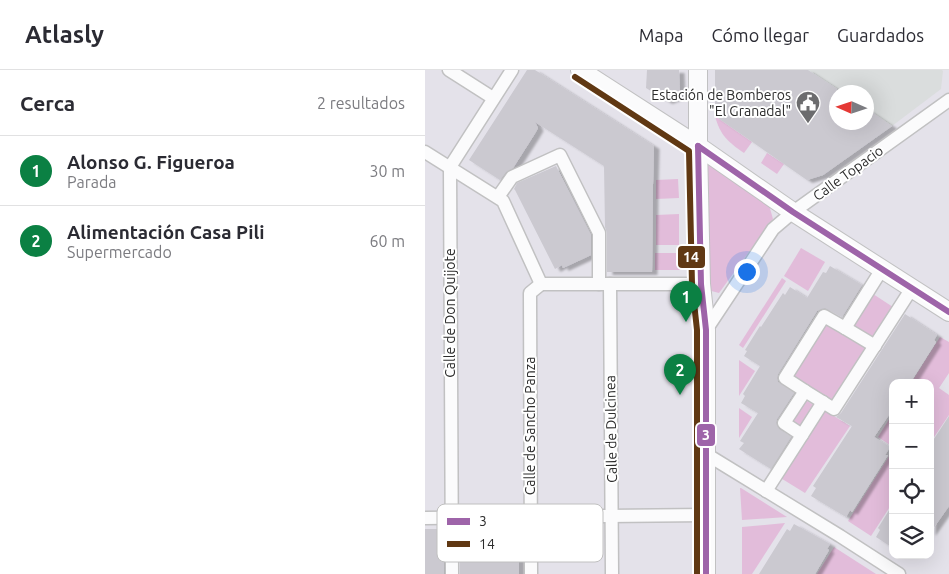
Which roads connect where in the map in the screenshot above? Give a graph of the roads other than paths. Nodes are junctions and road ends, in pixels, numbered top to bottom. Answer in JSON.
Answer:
{"nodes":[{"id":1,"x":449,"y":70,"type":"edge"},
{"id":2,"x":512,"y":70,"type":"edge"},
{"id":3,"x":580,"y":70,"type":"edge"},
{"id":4,"x":698,"y":70,"type":"edge"},
{"id":5,"x":493,"y":98,"type":"junction"},
{"id":6,"x":949,"y":100,"type":"edge"},
{"id":7,"x":698,"y":146,"type":"junction"},
{"id":8,"x":425,"y":152,"type":"edge"},
{"id":9,"x":450,"y":167,"type":"junction"},
{"id":10,"x":498,"y":197,"type":"junction"},
{"id":11,"x":793,"y":212,"type":"junction"},
{"id":12,"x":882,"y":269,"type":"junction"},
{"id":13,"x":541,"y":284,"type":"junction"},
{"id":14,"x":604,"y":284,"type":"junction"},
{"id":15,"x":701,"y":284,"type":"junction"},
{"id":16,"x":911,"y":288,"type":"junction"},
{"id":17,"x":949,"y":312,"type":"edge"},
{"id":18,"x":845,"y":328,"type":"junction"},
{"id":19,"x":706,"y":330,"type":"junction"},
{"id":20,"x":875,"y":346,"type":"junction"},
{"id":21,"x":805,"y":391,"type":"junction"},
{"id":22,"x":823,"y":402,"type":"junction"},
{"id":23,"x":802,"y":435,"type":"junction"},
{"id":24,"x":706,"y":454,"type":"junction"},
{"id":25,"x":766,"y":491,"type":"junction"},
{"id":26,"x":451,"y":504,"type":"edge"},
{"id":27,"x":530,"y":504,"type":"edge"},
{"id":28,"x":706,"y":515,"type":"junction"},
{"id":29,"x":603,"y":516,"type":"edge"},
{"id":30,"x":612,"y":516,"type":"junction"},
{"id":31,"x":612,"y":574,"type":"edge"},
{"id":32,"x":706,"y":574,"type":"edge"},
{"id":33,"x":899,"y":574,"type":"edge"}],
"edges":[{"from":1,"to":5,"type":"street"},
{"from":2,"to":5,"type":"street"},
{"from":3,"to":7,"type":"street"},
{"from":4,"to":7,"type":"street"},
{"from":5,"to":9,"type":"street"},
{"from":6,"to":11,"type":"street","name":"Calle Topacio"},
{"from":7,"to":11,"type":"street"},
{"from":7,"to":15,"type":"street"},
{"from":8,"to":9,"type":"street"},
{"from":9,"to":10,"type":"street"},
{"from":9,"to":26,"type":"street","name":"Calle de Don Quijote"},
{"from":10,"to":13,"type":"street"},
{"from":10,"to":14,"type":"street","name":"Calle de Dulcinea"},
{"from":11,"to":12,"type":"street"},
{"from":11,"to":19,"type":"street","name":"Calle Topacio"},
{"from":12,"to":16,"type":"street"},
{"from":12,"to":18,"type":"street"},
{"from":13,"to":14,"type":"street"},
{"from":13,"to":27,"type":"street","name":"Calle de Sancho Panza"},
{"from":14,"to":15,"type":"street"},
{"from":14,"to":30,"type":"street","name":"Calle de Dulcinea"},
{"from":15,"to":19,"type":"street"},
{"from":16,"to":17,"type":"street"},
{"from":16,"to":20,"type":"street"},
{"from":18,"to":20,"type":"street"},
{"from":18,"to":21,"type":"street"},
{"from":19,"to":24,"type":"street"},
{"from":20,"to":22,"type":"street"},
{"from":21,"to":22,"type":"street"},
{"from":21,"to":23,"type":"street"},
{"from":22,"to":23,"type":"street"},
{"from":23,"to":25,"type":"street"},
{"from":24,"to":25,"type":"street"},
{"from":24,"to":28,"type":"street"},
{"from":25,"to":33,"type":"street"},
{"from":28,"to":30,"type":"street"},
{"from":28,"to":32,"type":"street"},
{"from":29,"to":30,"type":"street"},
{"from":30,"to":31,"type":"street","name":"Calle de Dulcinea"}]}
